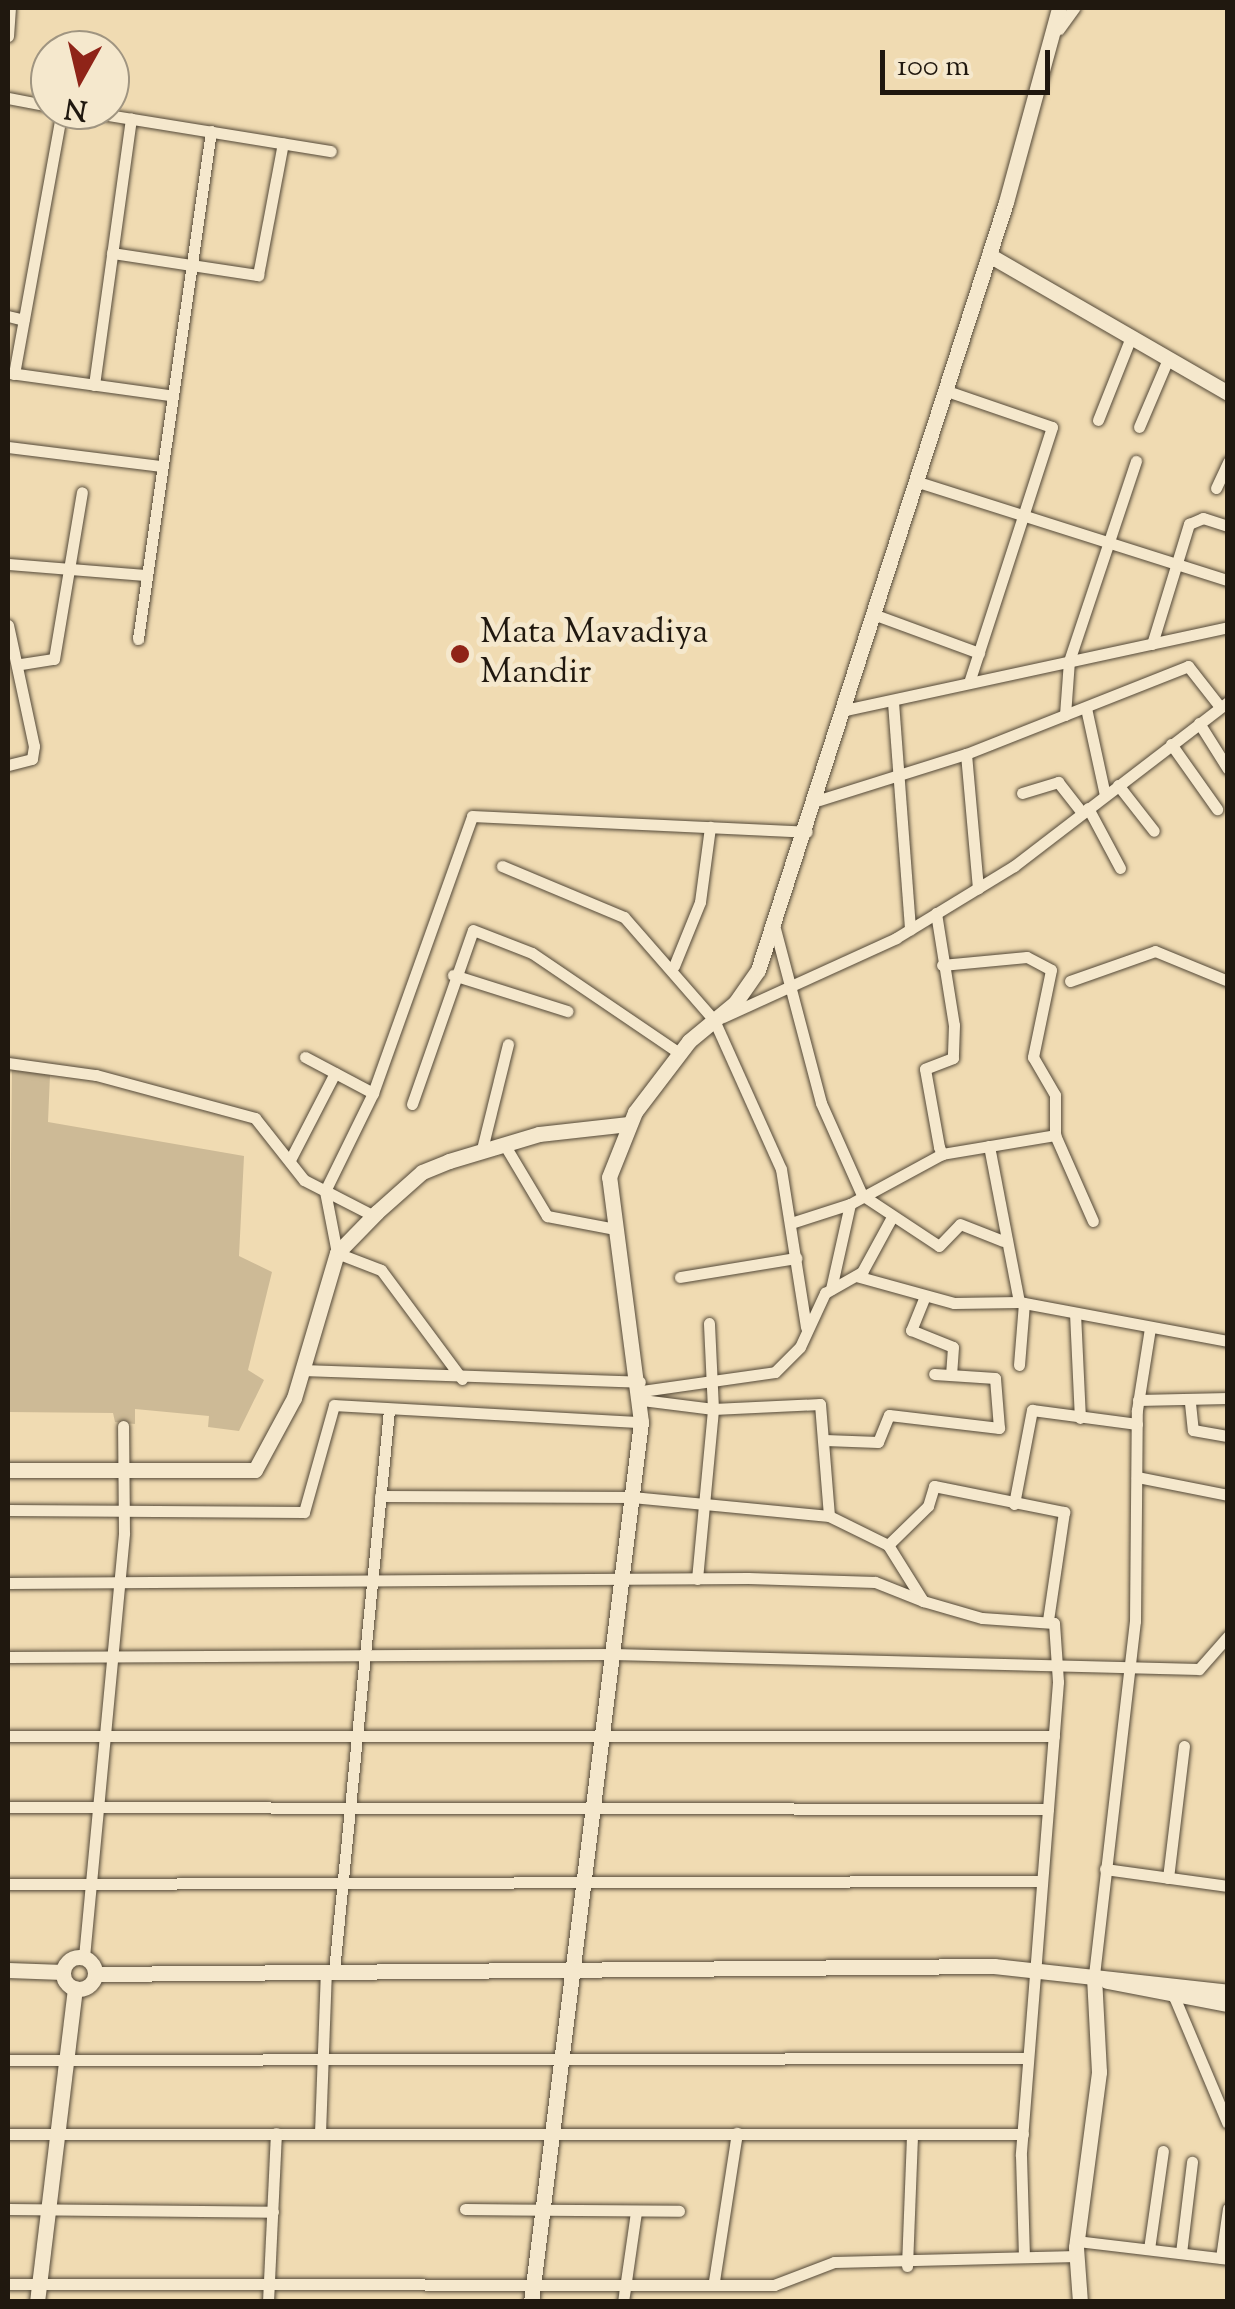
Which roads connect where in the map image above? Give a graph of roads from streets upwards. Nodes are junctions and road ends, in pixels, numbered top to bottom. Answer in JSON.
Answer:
{"nodes":[{"id":1,"x":10,"y":8,"type":"edge"},
{"id":2,"x":1059,"y":8,"type":"edge"},
{"id":3,"x":1074,"y":8,"type":"edge"},
{"id":4,"x":1059,"y":29,"type":"junction"},
{"id":5,"x":8,"y":36,"type":"edge"},
{"id":6,"x":131,"y":119,"type":"joint"},
{"id":7,"x":58,"y":130,"type":"edge"},
{"id":8,"x":210,"y":131,"type":"junction"},
{"id":9,"x":283,"y":143,"type":"junction"},
{"id":10,"x":331,"y":150,"type":"dead end"},
{"id":11,"x":112,"y":253,"type":"junction"},
{"id":12,"x":989,"y":255,"type":"junction"},
{"id":13,"x":190,"y":265,"type":"junction"},
{"id":14,"x":8,"y":316,"type":"edge"},
{"id":15,"x":24,"y":320,"type":"junction"},
{"id":16,"x":1131,"y":338,"type":"junction"},
{"id":17,"x":1168,"y":359,"type":"junction"},
{"id":18,"x":11,"y":373,"type":"edge"},
{"id":19,"x":94,"y":385,"type":"junction"},
{"id":20,"x":944,"y":390,"type":"junction"},
{"id":21,"x":1228,"y":393,"type":"edge"},
{"id":22,"x":169,"y":395,"type":"junction"},
{"id":23,"x":1098,"y":420,"type":"dead end"},
{"id":24,"x":1139,"y":427,"type":"dead end"},
{"id":25,"x":8,"y":446,"type":"edge"},
{"id":26,"x":1136,"y":461,"type":"dead end"},
{"id":27,"x":1228,"y":462,"type":"edge"},
{"id":28,"x":160,"y":466,"type":"junction"},
{"id":29,"x":914,"y":481,"type":"junction"},
{"id":30,"x":1216,"y":488,"type":"dead end"},
{"id":31,"x":82,"y":492,"type":"dead end"},
{"id":32,"x":1024,"y":516,"type":"junction"},
{"id":33,"x":1228,"y":526,"type":"edge"},
{"id":34,"x":1108,"y":542,"type":"junction"},
{"id":35,"x":8,"y":564,"type":"edge"},
{"id":36,"x":1178,"y":564,"type":"junction"},
{"id":37,"x":70,"y":567,"type":"junction"},
{"id":38,"x":146,"y":574,"type":"junction"},
{"id":39,"x":1228,"y":580,"type":"edge"},
{"id":40,"x":873,"y":614,"type":"junction"},
{"id":41,"x":8,"y":625,"type":"edge"},
{"id":42,"x":1228,"y":627,"type":"edge"},
{"id":43,"x":138,"y":639,"type":"dead end"},
{"id":44,"x":1152,"y":644,"type":"junction"},
{"id":45,"x":979,"y":653,"type":"junction"},
{"id":46,"x":1069,"y":661,"type":"junction"},
{"id":47,"x":21,"y":664,"type":"junction"},
{"id":48,"x":969,"y":683,"type":"junction"},
{"id":49,"x":894,"y":702,"type":"junction"},
{"id":50,"x":1224,"y":705,"type":"edge"},
{"id":51,"x":1086,"y":708,"type":"junction"},
{"id":52,"x":845,"y":710,"type":"junction"},
{"id":53,"x":1066,"y":715,"type":"junction"},
{"id":54,"x":1199,"y":723,"type":"junction"},
{"id":55,"x":1171,"y":744,"type":"junction"},
{"id":56,"x":966,"y":754,"type":"junction"},
{"id":57,"x":8,"y":766,"type":"edge"},
{"id":58,"x":1228,"y":769,"type":"edge"},
{"id":59,"x":902,"y":774,"type":"junction"},
{"id":60,"x":1118,"y":785,"type":"junction"},
{"id":61,"x":1022,"y":793,"type":"dead end"},
{"id":62,"x":1105,"y":795,"type":"junction"},
{"id":63,"x":818,"y":800,"type":"junction"},
{"id":64,"x":1217,"y":809,"type":"dead end"},
{"id":65,"x":1085,"y":810,"type":"junction"},
{"id":66,"x":710,"y":827,"type":"junction"},
{"id":67,"x":1154,"y":831,"type":"dead end"},
{"id":68,"x":807,"y":832,"type":"junction"},
{"id":69,"x":502,"y":866,"type":"dead end"},
{"id":70,"x":1120,"y":868,"type":"dead end"},
{"id":71,"x":978,"y":888,"type":"junction"},
{"id":72,"x":936,"y":914,"type":"junction"},
{"id":73,"x":774,"y":925,"type":"junction"},
{"id":74,"x":910,"y":929,"type":"junction"},
{"id":75,"x":942,"y":965,"type":"junction"},
{"id":76,"x":674,"y":966,"type":"junction"},
{"id":77,"x":453,"y":975,"type":"junction"},
{"id":78,"x":1228,"y":981,"type":"edge"},
{"id":79,"x":1070,"y":982,"type":"dead end"},
{"id":80,"x":796,"y":988,"type":"junction"},
{"id":81,"x":567,"y":1011,"type":"dead end"},
{"id":82,"x":714,"y":1020,"type":"junction"},
{"id":83,"x":508,"y":1044,"type":"dead end"},
{"id":84,"x":679,"y":1054,"type":"junction"},
{"id":85,"x":304,"y":1057,"type":"dead end"},
{"id":86,"x":8,"y":1063,"type":"edge"},
{"id":87,"x":335,"y":1073,"type":"junction"},
{"id":88,"x":373,"y":1093,"type":"junction"},
{"id":89,"x":412,"y":1104,"type":"dead end"},
{"id":90,"x":628,"y":1124,"type":"junction"},
{"id":91,"x":1055,"y":1135,"type":"junction"},
{"id":92,"x":504,"y":1144,"type":"junction"},
{"id":93,"x":989,"y":1146,"type":"junction"},
{"id":94,"x":482,"y":1150,"type":"junction"},
{"id":95,"x":942,"y":1154,"type":"junction"},
{"id":96,"x":290,"y":1160,"type":"junction"},
{"id":97,"x":325,"y":1191,"type":"junction"},
{"id":98,"x":862,"y":1195,"type":"junction"},
{"id":99,"x":850,"y":1204,"type":"junction"},
{"id":100,"x":374,"y":1216,"type":"junction"},
{"id":101,"x":892,"y":1217,"type":"junction"},
{"id":102,"x":1093,"y":1220,"type":"dead end"},
{"id":103,"x":791,"y":1224,"type":"junction"},
{"id":104,"x":610,"y":1228,"type":"junction"},
{"id":105,"x":1003,"y":1241,"type":"junction"},
{"id":106,"x":338,"y":1253,"type":"junction"},
{"id":107,"x":796,"y":1258,"type":"junction"},
{"id":108,"x":856,"y":1276,"type":"junction"},
{"id":109,"x":680,"y":1277,"type":"dead end"},
{"id":110,"x":831,"y":1289,"type":"junction"},
{"id":111,"x":924,"y":1296,"type":"junction"},
{"id":112,"x":1021,"y":1303,"type":"junction"},
{"id":113,"x":1075,"y":1313,"type":"junction"},
{"id":114,"x":709,"y":1324,"type":"dead end"},
{"id":115,"x":806,"y":1327,"type":"junction"},
{"id":116,"x":1150,"y":1328,"type":"junction"},
{"id":117,"x":1228,"y":1341,"type":"edge"},
{"id":118,"x":1020,"y":1365,"type":"dead end"},
{"id":119,"x":302,"y":1370,"type":"junction"},
{"id":120,"x":934,"y":1374,"type":"dead end"},
{"id":121,"x":951,"y":1374,"type":"junction"},
{"id":122,"x":462,"y":1379,"type":"junction"},
{"id":123,"x":713,"y":1386,"type":"junction"},
{"id":124,"x":641,"y":1391,"type":"junction"},
{"id":125,"x":1228,"y":1398,"type":"edge"},
{"id":126,"x":1138,"y":1400,"type":"junction"},
{"id":127,"x":1190,"y":1403,"type":"junction"},
{"id":128,"x":713,"y":1409,"type":"junction"},
{"id":129,"x":389,"y":1410,"type":"junction"},
{"id":130,"x":1080,"y":1418,"type":"junction"},
{"id":131,"x":641,"y":1422,"type":"junction"},
{"id":132,"x":1136,"y":1424,"type":"junction"},
{"id":133,"x":123,"y":1426,"type":"dead end"},
{"id":134,"x":1228,"y":1436,"type":"edge"},
{"id":135,"x":824,"y":1440,"type":"junction"},
{"id":136,"x":8,"y":1470,"type":"edge"},
{"id":137,"x":123,"y":1472,"type":"junction"},
{"id":138,"x":1137,"y":1476,"type":"junction"},
{"id":139,"x":1228,"y":1495,"type":"edge"},
{"id":140,"x":380,"y":1496,"type":"junction"},
{"id":141,"x":632,"y":1498,"type":"junction"},
{"id":142,"x":1014,"y":1504,"type":"junction"},
{"id":143,"x":702,"y":1506,"type":"junction"},
{"id":144,"x":8,"y":1510,"type":"edge"},
{"id":145,"x":124,"y":1510,"type":"junction"},
{"id":146,"x":829,"y":1516,"type":"junction"},
{"id":147,"x":888,"y":1545,"type":"junction"},
{"id":148,"x":697,"y":1579,"type":"junction"},
{"id":149,"x":622,"y":1580,"type":"junction"},
{"id":150,"x":371,"y":1582,"type":"junction"},
{"id":151,"x":8,"y":1583,"type":"edge"},
{"id":152,"x":119,"y":1583,"type":"junction"},
{"id":153,"x":924,"y":1602,"type":"junction"},
{"id":154,"x":1048,"y":1621,"type":"junction"},
{"id":155,"x":1228,"y":1636,"type":"edge"},
{"id":156,"x":612,"y":1654,"type":"junction"},
{"id":157,"x":363,"y":1655,"type":"junction"},
{"id":158,"x":112,"y":1656,"type":"junction"},
{"id":159,"x":8,"y":1657,"type":"edge"},
{"id":160,"x":1058,"y":1661,"type":"junction"},
{"id":161,"x":1127,"y":1662,"type":"junction"},
{"id":162,"x":603,"y":1730,"type":"junction"},
{"id":163,"x":355,"y":1733,"type":"junction"},
{"id":164,"x":105,"y":1735,"type":"junction"},
{"id":165,"x":8,"y":1736,"type":"edge"},
{"id":166,"x":1054,"y":1736,"type":"junction"},
{"id":167,"x":1184,"y":1746,"type":"dead end"},
{"id":168,"x":98,"y":1805,"type":"junction"},
{"id":169,"x":350,"y":1806,"type":"junction"},
{"id":170,"x":594,"y":1806,"type":"junction"},
{"id":171,"x":8,"y":1807,"type":"edge"},
{"id":172,"x":1048,"y":1809,"type":"junction"},
{"id":173,"x":1105,"y":1869,"type":"junction"},
{"id":174,"x":1168,"y":1878,"type":"junction"},
{"id":175,"x":1042,"y":1881,"type":"junction"},
{"id":176,"x":585,"y":1882,"type":"junction"},
{"id":177,"x":344,"y":1883,"type":"junction"},
{"id":178,"x":8,"y":1884,"type":"edge"},
{"id":179,"x":90,"y":1884,"type":"junction"},
{"id":180,"x":1228,"y":1886,"type":"edge"},
{"id":181,"x":84,"y":1957,"type":"junction"},
{"id":182,"x":8,"y":1970,"type":"edge"},
{"id":183,"x":574,"y":1970,"type":"junction"},
{"id":184,"x":1032,"y":1970,"type":"junction"},
{"id":185,"x":63,"y":1972,"type":"junction"},
{"id":186,"x":330,"y":1972,"type":"junction"},
{"id":187,"x":96,"y":1974,"type":"junction"},
{"id":188,"x":1094,"y":1976,"type":"junction"},
{"id":189,"x":75,"y":1988,"type":"junction"},
{"id":190,"x":1176,"y":1992,"type":"junction"},
{"id":191,"x":1228,"y":1992,"type":"edge"},
{"id":192,"x":1228,"y":2004,"type":"edge"},
{"id":193,"x":562,"y":2058,"type":"junction"},
{"id":194,"x":1028,"y":2058,"type":"junction"},
{"id":195,"x":8,"y":2060,"type":"edge"},
{"id":196,"x":71,"y":2060,"type":"junction"},
{"id":197,"x":323,"y":2062,"type":"junction"},
{"id":198,"x":1227,"y":2122,"type":"edge"},
{"id":199,"x":552,"y":2132,"type":"junction"},
{"id":200,"x":320,"y":2133,"type":"junction"},
{"id":201,"x":737,"y":2133,"type":"junction"},
{"id":202,"x":8,"y":2134,"type":"edge"},
{"id":203,"x":61,"y":2134,"type":"junction"},
{"id":204,"x":276,"y":2134,"type":"junction"},
{"id":205,"x":912,"y":2134,"type":"junction"},
{"id":206,"x":1023,"y":2134,"type":"junction"},
{"id":207,"x":1163,"y":2152,"type":"dead end"},
{"id":208,"x":1192,"y":2162,"type":"dead end"},
{"id":209,"x":1228,"y":2208,"type":"edge"},
{"id":210,"x":8,"y":2209,"type":"edge"},
{"id":211,"x":51,"y":2209,"type":"junction"},
{"id":212,"x":465,"y":2210,"type":"dead end"},
{"id":213,"x":543,"y":2210,"type":"junction"},
{"id":214,"x":678,"y":2211,"type":"dead end"},
{"id":215,"x":272,"y":2212,"type":"junction"},
{"id":216,"x":636,"y":2212,"type":"junction"},
{"id":217,"x":1077,"y":2248,"type":"junction"},
{"id":218,"x":1149,"y":2250,"type":"junction"},
{"id":219,"x":1181,"y":2253,"type":"junction"},
{"id":220,"x":1024,"y":2256,"type":"junction"},
{"id":221,"x":1224,"y":2259,"type":"edge"},
{"id":222,"x":907,"y":2266,"type":"junction"},
{"id":223,"x":714,"y":2281,"type":"junction"},
{"id":224,"x":626,"y":2283,"type":"junction"},
{"id":225,"x":8,"y":2284,"type":"edge"},
{"id":226,"x":39,"y":2284,"type":"junction"},
{"id":227,"x":269,"y":2284,"type":"junction"},
{"id":228,"x":532,"y":2293,"type":"edge"},
{"id":229,"x":36,"y":2302,"type":"edge"},
{"id":230,"x":268,"y":2302,"type":"edge"},
{"id":231,"x":623,"y":2302,"type":"edge"},
{"id":232,"x":1080,"y":2302,"type":"edge"}],
"edges":[{"from":1,"to":5,"type":"street"},
{"from":2,"to":4,"type":"street"},
{"from":3,"to":4,"type":"street"},
{"from":4,"to":12,"type":"street"},
{"from":6,"to":8,"type":"street"},
{"from":6,"to":11,"type":"street"},
{"from":7,"to":15,"type":"street"},
{"from":8,"to":9,"type":"street"},
{"from":8,"to":13,"type":"street"},
{"from":9,"to":10,"type":"street"},
{"from":9,"to":13,"type":"street"},
{"from":11,"to":13,"type":"street"},
{"from":11,"to":19,"type":"street"},
{"from":12,"to":16,"type":"street"},
{"from":12,"to":20,"type":"street"},
{"from":13,"to":22,"type":"street"},
{"from":14,"to":15,"type":"street"},
{"from":15,"to":18,"type":"street"},
{"from":16,"to":17,"type":"street"},
{"from":16,"to":23,"type":"street"},
{"from":17,"to":21,"type":"street"},
{"from":17,"to":24,"type":"street"},
{"from":18,"to":19,"type":"street"},
{"from":19,"to":22,"type":"street"},
{"from":20,"to":29,"type":"street"},
{"from":20,"to":32,"type":"street"},
{"from":22,"to":28,"type":"street"},
{"from":25,"to":28,"type":"street"},
{"from":26,"to":34,"type":"street"},
{"from":27,"to":30,"type":"street"},
{"from":28,"to":38,"type":"street"},
{"from":29,"to":32,"type":"street"},
{"from":29,"to":40,"type":"street"},
{"from":31,"to":37,"type":"street"},
{"from":32,"to":34,"type":"street"},
{"from":32,"to":45,"type":"street"},
{"from":33,"to":36,"type":"street"},
{"from":34,"to":36,"type":"street"},
{"from":34,"to":46,"type":"street"},
{"from":35,"to":37,"type":"street"},
{"from":36,"to":39,"type":"street"},
{"from":36,"to":44,"type":"street"},
{"from":37,"to":38,"type":"street"},
{"from":37,"to":47,"type":"street"},
{"from":38,"to":43,"type":"street"},
{"from":40,"to":45,"type":"street"},
{"from":40,"to":52,"type":"street"},
{"from":41,"to":47,"type":"street"},
{"from":42,"to":44,"type":"street"},
{"from":44,"to":46,"type":"street"},
{"from":45,"to":48,"type":"street"},
{"from":46,"to":48,"type":"street"},
{"from":46,"to":53,"type":"street"},
{"from":47,"to":57,"type":"street"},
{"from":48,"to":49,"type":"street"},
{"from":49,"to":52,"type":"street"},
{"from":49,"to":59,"type":"street"},
{"from":50,"to":51,"type":"street"},
{"from":50,"to":54,"type":"street"},
{"from":51,"to":53,"type":"street"},
{"from":51,"to":62,"type":"street"},
{"from":52,"to":63,"type":"street"},
{"from":53,"to":56,"type":"street"},
{"from":54,"to":55,"type":"street"},
{"from":54,"to":58,"type":"street"},
{"from":55,"to":60,"type":"street"},
{"from":55,"to":64,"type":"street"},
{"from":56,"to":59,"type":"street"},
{"from":56,"to":71,"type":"street"},
{"from":59,"to":63,"type":"street"},
{"from":59,"to":74,"type":"street"},
{"from":60,"to":62,"type":"street"},
{"from":60,"to":67,"type":"street"},
{"from":61,"to":65,"type":"street"},
{"from":62,"to":65,"type":"street"},
{"from":63,"to":68,"type":"street"},
{"from":65,"to":70,"type":"street"},
{"from":65,"to":71,"type":"street"},
{"from":66,"to":68,"type":"street"},
{"from":66,"to":76,"type":"street"},
{"from":66,"to":88,"type":"street"},
{"from":68,"to":73,"type":"street"},
{"from":69,"to":76,"type":"street"},
{"from":71,"to":72,"type":"street"},
{"from":72,"to":74,"type":"street"},
{"from":72,"to":75,"type":"street"},
{"from":73,"to":80,"type":"street"},
{"from":73,"to":82,"type":"street"},
{"from":74,"to":80,"type":"street"},
{"from":75,"to":91,"type":"street"},
{"from":75,"to":95,"type":"street"},
{"from":76,"to":82,"type":"street"},
{"from":77,"to":81,"type":"street"},
{"from":77,"to":84,"type":"street"},
{"from":77,"to":89,"type":"street"},
{"from":78,"to":79,"type":"street"},
{"from":80,"to":82,"type":"street"},
{"from":80,"to":98,"type":"street"},
{"from":82,"to":84,"type":"street"},
{"from":82,"to":103,"type":"street"},
{"from":83,"to":94,"type":"street"},
{"from":84,"to":90,"type":"street"},
{"from":85,"to":87,"type":"street"},
{"from":86,"to":96,"type":"street"},
{"from":87,"to":88,"type":"street"},
{"from":87,"to":96,"type":"street"},
{"from":88,"to":97,"type":"street"},
{"from":90,"to":92,"type":"street"},
{"from":90,"to":104,"type":"street"},
{"from":91,"to":93,"type":"street"},
{"from":91,"to":102,"type":"street"},
{"from":92,"to":94,"type":"street"},
{"from":92,"to":104,"type":"street"},
{"from":93,"to":95,"type":"street"},
{"from":93,"to":105,"type":"street"},
{"from":94,"to":100,"type":"street"},
{"from":95,"to":98,"type":"street"},
{"from":96,"to":97,"type":"street"},
{"from":97,"to":100,"type":"street"},
{"from":97,"to":106,"type":"street"},
{"from":98,"to":99,"type":"street"},
{"from":98,"to":101,"type":"street"},
{"from":99,"to":103,"type":"street"},
{"from":99,"to":110,"type":"street"},
{"from":100,"to":106,"type":"street"},
{"from":101,"to":105,"type":"street"},
{"from":101,"to":108,"type":"street"},
{"from":103,"to":107,"type":"street"},
{"from":104,"to":124,"type":"street"},
{"from":105,"to":112,"type":"street"},
{"from":106,"to":119,"type":"street"},
{"from":106,"to":122,"type":"street"},
{"from":107,"to":109,"type":"street"},
{"from":107,"to":115,"type":"street"},
{"from":108,"to":110,"type":"street"},
{"from":108,"to":111,"type":"street"},
{"from":110,"to":115,"type":"street"},
{"from":111,"to":112,"type":"street"},
{"from":111,"to":121,"type":"street"},
{"from":112,"to":113,"type":"street"},
{"from":112,"to":118,"type":"street"},
{"from":113,"to":116,"type":"street"},
{"from":113,"to":130,"type":"street"},
{"from":114,"to":123,"type":"street"},
{"from":115,"to":123,"type":"street"},
{"from":116,"to":117,"type":"street"},
{"from":116,"to":126,"type":"street"},
{"from":119,"to":122,"type":"street"},
{"from":119,"to":137,"type":"street"},
{"from":120,"to":121,"type":"street"},
{"from":121,"to":135,"type":"street"},
{"from":122,"to":124,"type":"street"},
{"from":123,"to":124,"type":"street"},
{"from":123,"to":128,"type":"street"},
{"from":124,"to":128,"type":"street"},
{"from":124,"to":131,"type":"street"},
{"from":125,"to":127,"type":"street"},
{"from":126,"to":127,"type":"street"},
{"from":126,"to":132,"type":"street"},
{"from":127,"to":134,"type":"street"},
{"from":128,"to":135,"type":"street"},
{"from":128,"to":143,"type":"street"},
{"from":129,"to":131,"type":"street"},
{"from":129,"to":140,"type":"street"},
{"from":129,"to":145,"type":"street"},
{"from":130,"to":132,"type":"street"},
{"from":130,"to":142,"type":"street"},
{"from":131,"to":141,"type":"street"},
{"from":132,"to":138,"type":"street"},
{"from":133,"to":137,"type":"street"},
{"from":135,"to":146,"type":"street"},
{"from":136,"to":137,"type":"street"},
{"from":137,"to":145,"type":"street"},
{"from":138,"to":139,"type":"street"},
{"from":138,"to":161,"type":"street"},
{"from":140,"to":141,"type":"street"},
{"from":140,"to":150,"type":"street"},
{"from":141,"to":143,"type":"street"},
{"from":141,"to":149,"type":"street"},
{"from":142,"to":147,"type":"street"},
{"from":142,"to":154,"type":"street"},
{"from":143,"to":146,"type":"street"},
{"from":143,"to":148,"type":"street"},
{"from":144,"to":145,"type":"street"},
{"from":145,"to":152,"type":"street"},
{"from":146,"to":147,"type":"street"},
{"from":147,"to":153,"type":"street"},
{"from":148,"to":149,"type":"street"},
{"from":148,"to":153,"type":"street"},
{"from":149,"to":150,"type":"street"},
{"from":149,"to":156,"type":"street"},
{"from":150,"to":152,"type":"street"},
{"from":150,"to":157,"type":"street"},
{"from":151,"to":152,"type":"street"},
{"from":152,"to":158,"type":"street"},
{"from":153,"to":154,"type":"street"},
{"from":154,"to":160,"type":"street"},
{"from":155,"to":161,"type":"street"},
{"from":156,"to":157,"type":"street"},
{"from":156,"to":160,"type":"street"},
{"from":156,"to":162,"type":"street"},
{"from":157,"to":158,"type":"street"},
{"from":157,"to":163,"type":"street"},
{"from":158,"to":159,"type":"street"},
{"from":158,"to":164,"type":"street"},
{"from":160,"to":161,"type":"street"},
{"from":160,"to":166,"type":"street"},
{"from":161,"to":173,"type":"street"},
{"from":162,"to":163,"type":"street"},
{"from":162,"to":166,"type":"street"},
{"from":162,"to":170,"type":"street"},
{"from":163,"to":164,"type":"street"},
{"from":163,"to":169,"type":"street"},
{"from":164,"to":165,"type":"street"},
{"from":164,"to":168,"type":"street"},
{"from":166,"to":172,"type":"street"},
{"from":167,"to":174,"type":"street"},
{"from":168,"to":169,"type":"street"},
{"from":168,"to":171,"type":"street"},
{"from":168,"to":179,"type":"street"},
{"from":169,"to":170,"type":"street"},
{"from":169,"to":177,"type":"street"},
{"from":170,"to":172,"type":"street"},
{"from":170,"to":176,"type":"street"},
{"from":172,"to":175,"type":"street"},
{"from":173,"to":174,"type":"street"},
{"from":173,"to":188,"type":"street"},
{"from":174,"to":180,"type":"street"},
{"from":175,"to":176,"type":"street"},
{"from":175,"to":184,"type":"street"},
{"from":176,"to":177,"type":"street"},
{"from":176,"to":183,"type":"street"},
{"from":177,"to":179,"type":"street"},
{"from":177,"to":186,"type":"street"},
{"from":178,"to":179,"type":"street"},
{"from":179,"to":181,"type":"street"},
{"from":181,"to":185,"type":"street"},
{"from":181,"to":187,"type":"street"},
{"from":182,"to":185,"type":"street"},
{"from":183,"to":184,"type":"street"},
{"from":183,"to":186,"type":"street"},
{"from":183,"to":193,"type":"street"},
{"from":184,"to":188,"type":"street"},
{"from":184,"to":194,"type":"street"},
{"from":185,"to":189,"type":"street"},
{"from":186,"to":187,"type":"street"},
{"from":186,"to":197,"type":"street"},
{"from":187,"to":189,"type":"street"},
{"from":188,"to":190,"type":"street"},
{"from":188,"to":217,"type":"street"},
{"from":189,"to":196,"type":"street"},
{"from":190,"to":191,"type":"street"},
{"from":190,"to":192,"type":"street"},
{"from":190,"to":198,"type":"street"},
{"from":193,"to":194,"type":"street"},
{"from":193,"to":197,"type":"street"},
{"from":193,"to":199,"type":"street"},
{"from":194,"to":206,"type":"street"},
{"from":195,"to":196,"type":"street"},
{"from":196,"to":197,"type":"street"},
{"from":196,"to":203,"type":"street"},
{"from":197,"to":200,"type":"street"},
{"from":199,"to":200,"type":"street"},
{"from":199,"to":201,"type":"street"},
{"from":199,"to":213,"type":"street"},
{"from":200,"to":204,"type":"street"},
{"from":201,"to":205,"type":"street"},
{"from":201,"to":223,"type":"street"},
{"from":202,"to":203,"type":"street"},
{"from":203,"to":204,"type":"street"},
{"from":203,"to":211,"type":"street"},
{"from":204,"to":215,"type":"street"},
{"from":205,"to":206,"type":"street"},
{"from":205,"to":222,"type":"street"},
{"from":206,"to":220,"type":"street"},
{"from":207,"to":218,"type":"street"},
{"from":208,"to":219,"type":"street"},
{"from":209,"to":221,"type":"street"},
{"from":210,"to":211,"type":"street"},
{"from":211,"to":215,"type":"street"},
{"from":211,"to":226,"type":"street"},
{"from":212,"to":213,"type":"street"},
{"from":213,"to":216,"type":"street"},
{"from":213,"to":228,"type":"street"},
{"from":214,"to":216,"type":"street"},
{"from":215,"to":227,"type":"street"},
{"from":216,"to":224,"type":"street"},
{"from":217,"to":218,"type":"street"},
{"from":217,"to":220,"type":"street"},
{"from":217,"to":232,"type":"street"},
{"from":218,"to":219,"type":"street"},
{"from":219,"to":221,"type":"street"},
{"from":220,"to":222,"type":"street"},
{"from":222,"to":223,"type":"street"},
{"from":223,"to":224,"type":"street"},
{"from":224,"to":228,"type":"street"},
{"from":224,"to":231,"type":"street"},
{"from":225,"to":226,"type":"street"},
{"from":226,"to":227,"type":"street"},
{"from":226,"to":229,"type":"street"},
{"from":227,"to":228,"type":"street"},
{"from":227,"to":230,"type":"street"}]}
